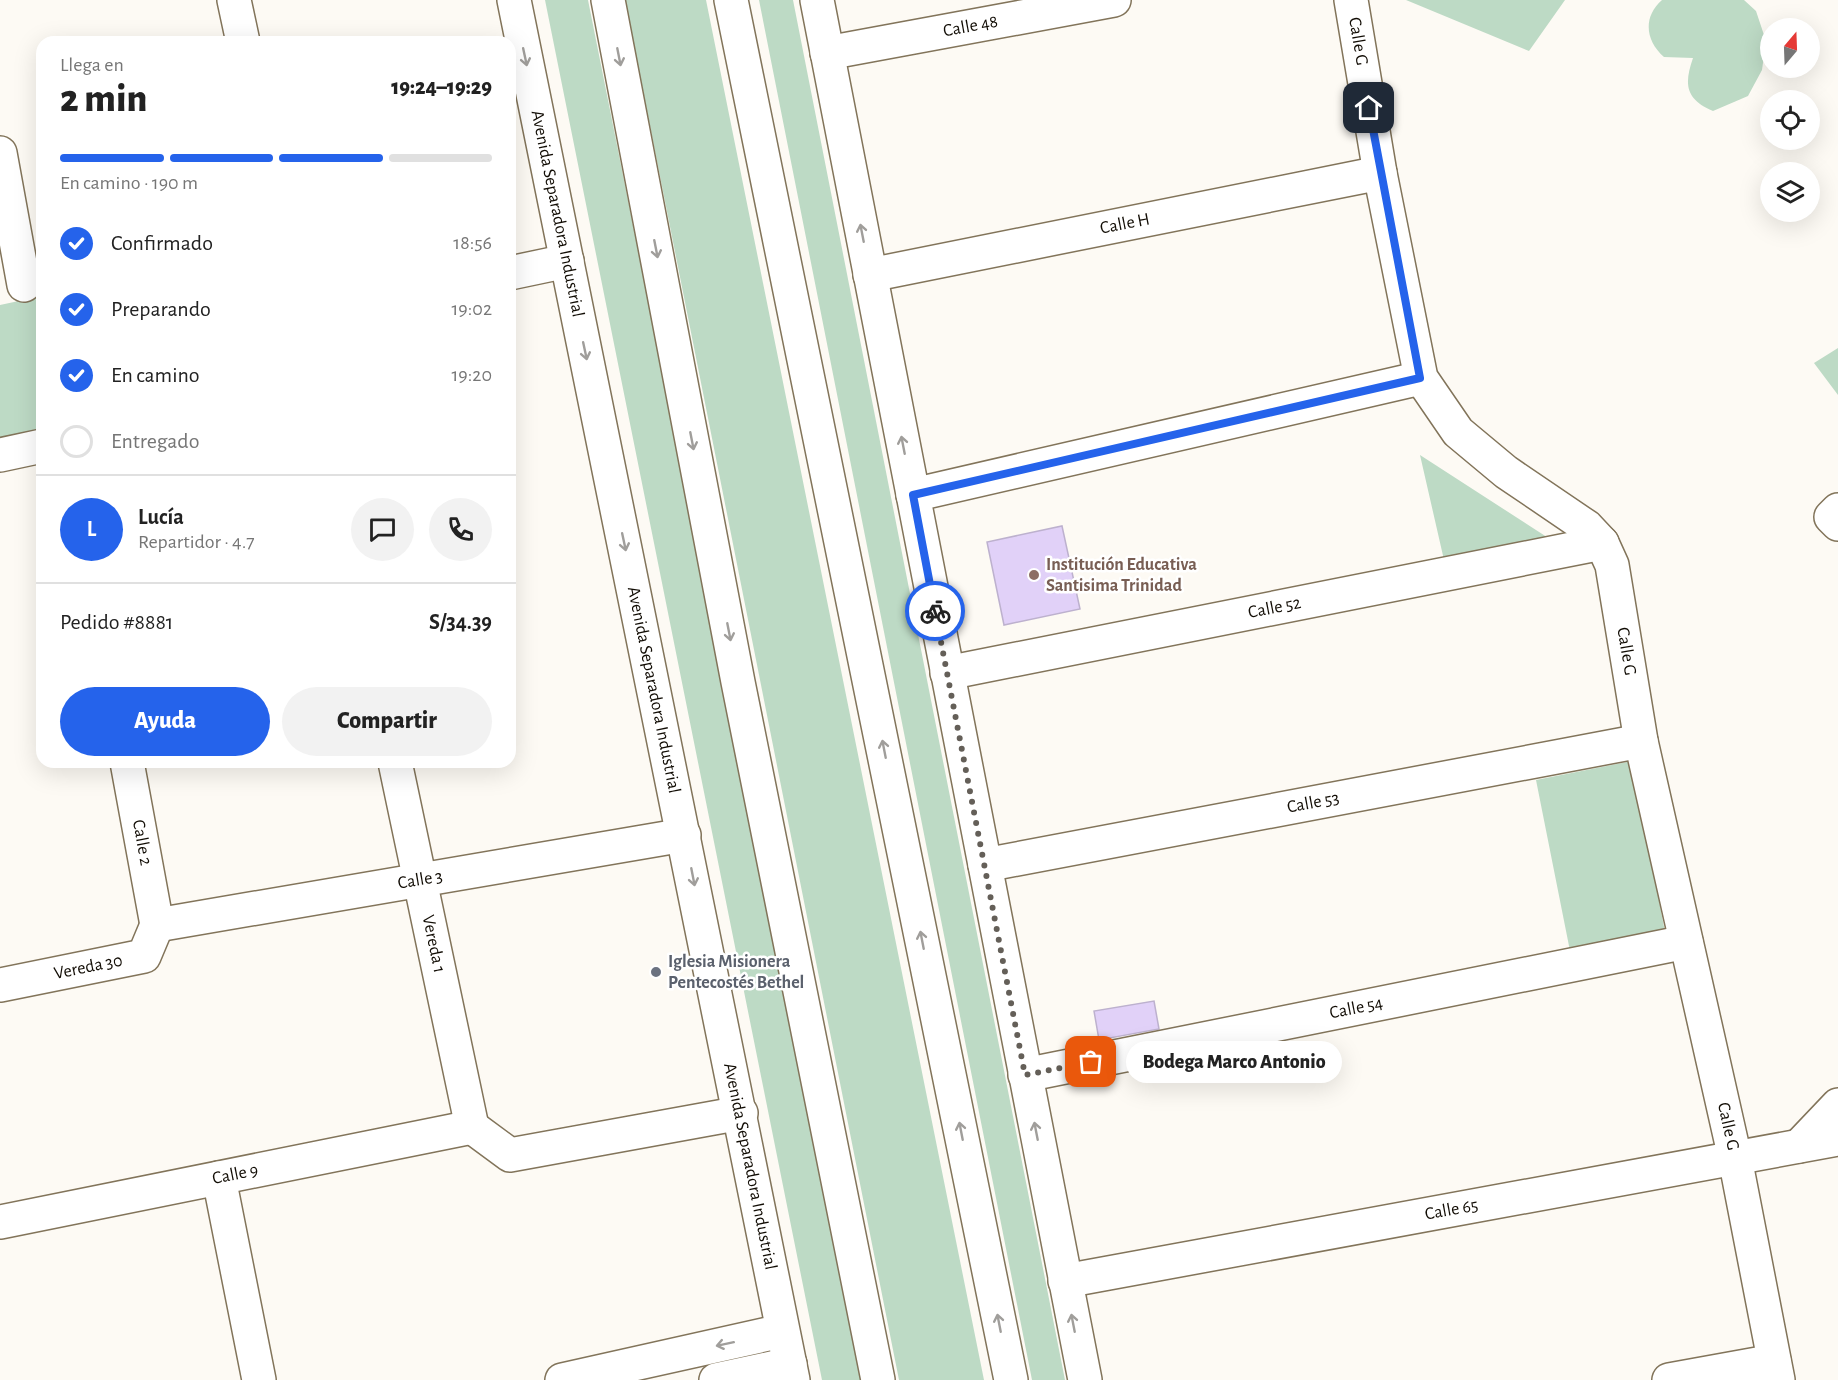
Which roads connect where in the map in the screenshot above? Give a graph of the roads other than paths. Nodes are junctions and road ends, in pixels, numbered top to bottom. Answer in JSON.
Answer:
{"nodes":[{"id":1,"x":234,"y":0,"type":"edge"},
{"id":2,"x":514,"y":0,"type":"edge"},
{"id":3,"x":608,"y":0,"type":"edge"},
{"id":4,"x":731,"y":0,"type":"edge"},
{"id":5,"x":817,"y":0,"type":"edge"},
{"id":6,"x":1114,"y":0,"type":"edge"},
{"id":7,"x":1351,"y":0,"type":"edge"},
{"id":8,"x":242,"y":36,"type":"edge"},
{"id":9,"x":827,"y":53,"type":"junction"},
{"id":10,"x":0,"y":153,"type":"edge"},
{"id":11,"x":1380,"y":173,"type":"junction"},
{"id":12,"x":567,"y":261,"type":"junction"},
{"id":13,"x":516,"y":272,"type":"edge"},
{"id":14,"x":870,"y":275,"type":"junction"},
{"id":15,"x":22,"y":285,"type":"edge"},
{"id":16,"x":1420,"y":378,"type":"junction"},
{"id":17,"x":36,"y":447,"type":"edge"},
{"id":18,"x":0,"y":455,"type":"edge"},
{"id":19,"x":913,"y":495,"type":"junction"},
{"id":20,"x":1602,"y":543,"type":"junction"},
{"id":21,"x":948,"y":674,"type":"junction"},
{"id":22,"x":1641,"y":741,"type":"junction"},
{"id":23,"x":128,"y":768,"type":"edge"},
{"id":24,"x":396,"y":768,"type":"edge"},
{"id":25,"x":684,"y":835,"type":"junction"},
{"id":26,"x":985,"y":865,"type":"junction"},
{"id":27,"x":420,"y":880,"type":"junction"},
{"id":28,"x":157,"y":925,"type":"junction"},
{"id":29,"x":1686,"y":942,"type":"junction"},
{"id":30,"x":0,"y":985,"type":"edge"},
{"id":31,"x":1025,"y":1075,"type":"junction"},
{"id":32,"x":1838,"y":1105,"type":"edge"},
{"id":33,"x":741,"y":1113,"type":"junction"},
{"id":34,"x":472,"y":1127,"type":"junction"},
{"id":35,"x":1838,"y":1139,"type":"edge"},
{"id":36,"x":1798,"y":1146,"type":"junction"},
{"id":37,"x":1735,"y":1158,"type":"junction"},
{"id":38,"x":219,"y":1178,"type":"junction"},
{"id":39,"x":0,"y":1222,"type":"edge"},
{"id":40,"x":1065,"y":1281,"type":"junction"},
{"id":41,"x":782,"y":1331,"type":"junction"},
{"id":42,"x":1776,"y":1370,"type":"edge"},
{"id":43,"x":791,"y":1372,"type":"edge"},
{"id":44,"x":259,"y":1380,"type":"edge"},
{"id":45,"x":562,"y":1380,"type":"edge"},
{"id":46,"x":716,"y":1380,"type":"edge"},
{"id":47,"x":878,"y":1380,"type":"edge"},
{"id":48,"x":1011,"y":1380,"type":"edge"},
{"id":49,"x":1085,"y":1380,"type":"edge"},
{"id":50,"x":1669,"y":1380,"type":"edge"}],
"edges":[{"from":1,"to":8,"type":"street"},
{"from":2,"to":12,"type":"street","name":"Avenida Separadora Industrial","one_way":true},
{"from":3,"to":47,"type":"street","one_way":true},
{"from":48,"to":4,"type":"street","one_way":true},
{"from":5,"to":9,"type":"street"},
{"from":6,"to":9,"type":"street","name":"Calle 48"},
{"from":7,"to":11,"type":"street","name":"Calle G"},
{"from":14,"to":9,"type":"street","one_way":true},
{"from":10,"to":15,"type":"street"},
{"from":11,"to":14,"type":"street","name":"Calle H"},
{"from":11,"to":16,"type":"street","name":"Calle G"},
{"from":12,"to":13,"type":"street"},
{"from":12,"to":25,"type":"street","name":"Avenida Separadora Industrial","one_way":true},
{"from":19,"to":14,"type":"street","one_way":true},
{"from":16,"to":19,"type":"street"},
{"from":16,"to":20,"type":"street","name":"Calle G"},
{"from":17,"to":18,"type":"street"},
{"from":19,"to":21,"type":"street"},
{"from":20,"to":21,"type":"street","name":"Calle 52"},
{"from":20,"to":22,"type":"street","name":"Calle G"},
{"from":21,"to":26,"type":"street"},
{"from":22,"to":26,"type":"street","name":"Calle 53"},
{"from":22,"to":29,"type":"street","name":"Calle G"},
{"from":23,"to":28,"type":"street","name":"Calle 2"},
{"from":24,"to":27,"type":"street","name":"Vereda 1"},
{"from":25,"to":27,"type":"street","name":"Calle 3"},
{"from":25,"to":33,"type":"street","name":"Avenida Separadora Industrial","one_way":true},
{"from":26,"to":31,"type":"street"},
{"from":27,"to":28,"type":"street","name":"Calle 3"},
{"from":27,"to":34,"type":"street","name":"Vereda 1"},
{"from":28,"to":30,"type":"street","name":"Vereda 30"},
{"from":29,"to":31,"type":"street","name":"Calle 54"},
{"from":29,"to":37,"type":"street","name":"Calle G"},
{"from":40,"to":31,"type":"street","one_way":true},
{"from":32,"to":36,"type":"street"},
{"from":33,"to":34,"type":"street"},
{"from":33,"to":41,"type":"street","name":"Avenida Separadora Industrial"},
{"from":34,"to":38,"type":"street","name":"Calle 9"},
{"from":35,"to":36,"type":"street","name":"Calle 65"},
{"from":36,"to":37,"type":"street","name":"Calle 65"},
{"from":37,"to":40,"type":"street","name":"Calle 65"},
{"from":37,"to":42,"type":"street","name":"Calle G"},
{"from":38,"to":39,"type":"street","name":"Calle 9"},
{"from":38,"to":44,"type":"street"},
{"from":49,"to":40,"type":"street","one_way":true},
{"from":41,"to":43,"type":"street","name":"Avenida Separadora Industrial"},
{"from":41,"to":45,"type":"street","one_way":true},
{"from":42,"to":50,"type":"street"},
{"from":43,"to":46,"type":"street"}]}
